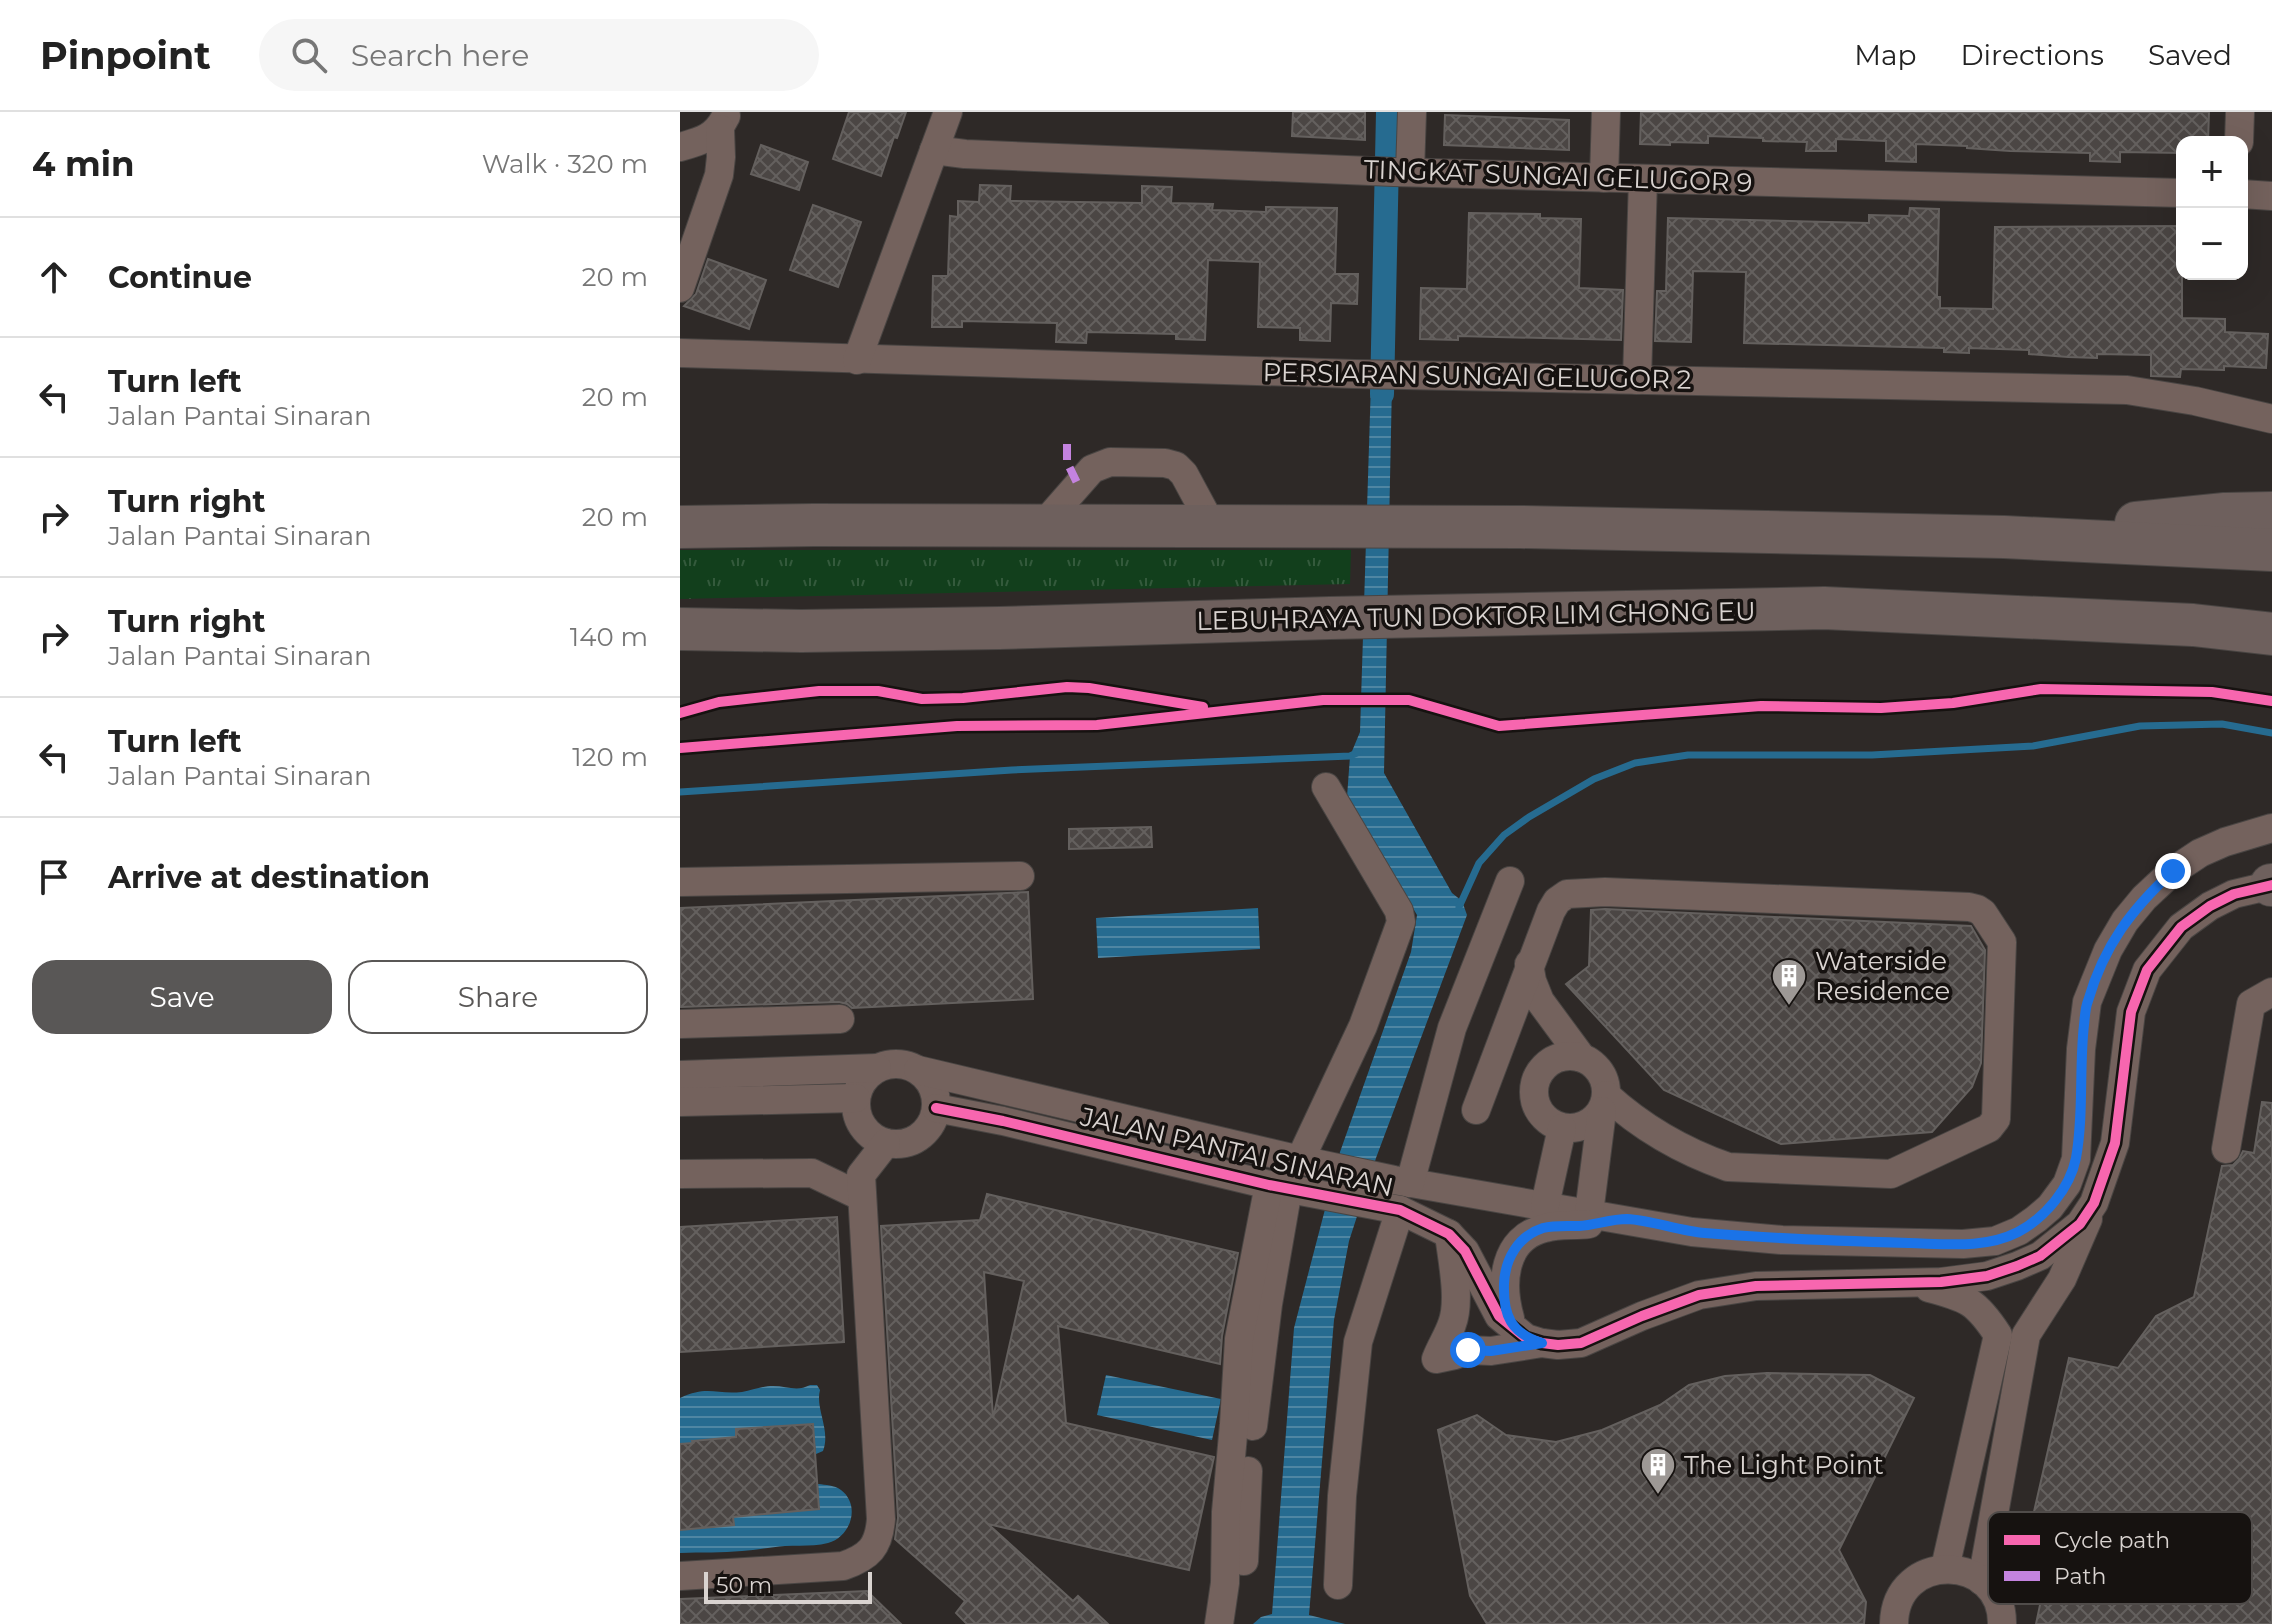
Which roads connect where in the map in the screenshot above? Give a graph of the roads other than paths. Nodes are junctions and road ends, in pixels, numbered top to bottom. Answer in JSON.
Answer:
{"nodes":[{"id":1,"x":948,"y":112,"type":"edge"},
{"id":2,"x":1412,"y":112,"type":"edge"},
{"id":3,"x":1606,"y":112,"type":"edge"},
{"id":4,"x":2240,"y":112,"type":"edge"},
{"id":5,"x":724,"y":120,"type":"edge"},
{"id":6,"x":2239,"y":136,"type":"edge"},
{"id":7,"x":680,"y":147,"type":"edge"},
{"id":8,"x":934,"y":150,"type":"junction"},
{"id":9,"x":1402,"y":172,"type":"junction"},
{"id":10,"x":1604,"y":178,"type":"junction"},
{"id":11,"x":1643,"y":179,"type":"junction"},
{"id":12,"x":2176,"y":193,"type":"edge"},
{"id":13,"x":2248,"y":194,"type":"edge"},
{"id":14,"x":2272,"y":196,"type":"edge"},
{"id":15,"x":680,"y":288,"type":"edge"},
{"id":16,"x":680,"y":353,"type":"edge"},
{"id":17,"x":857,"y":360,"type":"junction"},
{"id":18,"x":1637,"y":380,"type":"junction"},
{"id":19,"x":2272,"y":419,"type":"edge"},
{"id":20,"x":2272,"y":513,"type":"edge"},
{"id":21,"x":1042,"y":526,"type":"junction"},
{"id":22,"x":1212,"y":526,"type":"junction"},
{"id":23,"x":680,"y":527,"type":"edge"},
{"id":24,"x":2004,"y":537,"type":"junction"},
{"id":25,"x":2272,"y":550,"type":"edge"},
{"id":26,"x":680,"y":629,"type":"edge"},
{"id":27,"x":2272,"y":634,"type":"edge"},
{"id":28,"x":1326,"y":787,"type":"dead end"},
{"id":29,"x":2272,"y":828,"type":"edge"},
{"id":30,"x":1020,"y":876,"type":"dead end"},
{"id":31,"x":1510,"y":881,"type":"dead end"},
{"id":32,"x":680,"y":882,"type":"edge"},
{"id":33,"x":2271,"y":885,"type":"edge"},
{"id":34,"x":1529,"y":964,"type":"junction"},
{"id":35,"x":2272,"y":992,"type":"edge"},
{"id":36,"x":840,"y":1019,"type":"dead end"},
{"id":37,"x":680,"y":1024,"type":"edge"},
{"id":38,"x":1582,"y":1058,"type":"junction"},
{"id":39,"x":1493,"y":1062,"type":"junction"},
{"id":40,"x":877,"y":1068,"type":"junction"},
{"id":41,"x":918,"y":1070,"type":"junction"},
{"id":42,"x":680,"y":1075,"type":"edge"},
{"id":43,"x":1538,"y":1077,"type":"junction"},
{"id":44,"x":856,"y":1098,"type":"junction"},
{"id":45,"x":680,"y":1102,"type":"edge"},
{"id":46,"x":1604,"y":1103,"type":"junction"},
{"id":47,"x":936,"y":1108,"type":"junction"},
{"id":48,"x":1476,"y":1110,"type":"dead end"},
{"id":49,"x":1562,"y":1128,"type":"junction"},
{"id":50,"x":886,"y":1143,"type":"junction"},
{"id":51,"x":2226,"y":1149,"type":"dead end"},
{"id":52,"x":1300,"y":1160,"type":"junction"},
{"id":53,"x":680,"y":1174,"type":"edge"},
{"id":54,"x":1402,"y":1181,"type":"junction"},
{"id":55,"x":1286,"y":1189,"type":"junction"},
{"id":56,"x":862,"y":1197,"type":"junction"},
{"id":57,"x":2094,"y":1203,"type":"junction"},
{"id":58,"x":1545,"y":1205,"type":"junction"},
{"id":59,"x":1392,"y":1209,"type":"junction"},
{"id":60,"x":1589,"y":1213,"type":"junction"},
{"id":61,"x":1628,"y":1219,"type":"junction"},
{"id":62,"x":1449,"y":1234,"type":"junction"},
{"id":63,"x":1907,"y":1283,"type":"junction"},
{"id":64,"x":1512,"y":1326,"type":"junction"},
{"id":65,"x":1542,"y":1343,"type":"junction"},
{"id":66,"x":1994,"y":1512,"type":"edge"},
{"id":67,"x":1988,"y":1547,"type":"edge"},
{"id":68,"x":1244,"y":1567,"type":"dead end"},
{"id":69,"x":1945,"y":1568,"type":"junction"},
{"id":70,"x":680,"y":1576,"type":"edge"},
{"id":71,"x":1982,"y":1581,"type":"junction"},
{"id":72,"x":1338,"y":1585,"type":"dead end"},
{"id":73,"x":1988,"y":1587,"type":"edge"},
{"id":74,"x":1999,"y":1604,"type":"edge"},
{"id":75,"x":1219,"y":1624,"type":"edge"},
{"id":76,"x":1894,"y":1624,"type":"edge"},
{"id":77,"x":2002,"y":1624,"type":"edge"}],
"edges":[{"from":1,"to":8,"type":"street"},
{"from":2,"to":9,"type":"street"},
{"from":3,"to":10,"type":"street"},
{"from":4,"to":6,"type":"street"},
{"from":5,"to":7,"type":"street"},
{"from":5,"to":15,"type":"street"},
{"from":8,"to":9,"type":"street","name":"TINGKAT SUNGAI GELUGOR 9"},
{"from":8,"to":17,"type":"street"},
{"from":9,"to":10,"type":"street","name":"TINGKAT SUNGAI GELUGOR 9"},
{"from":10,"to":11,"type":"street","name":"TINGKAT SUNGAI GELUGOR 9"},
{"from":11,"to":12,"type":"street","name":"TINGKAT SUNGAI GELUGOR 9"},
{"from":11,"to":18,"type":"street"},
{"from":13,"to":14,"type":"street"},
{"from":16,"to":17,"type":"street","name":"PERSIARAN SUNGAI GELUGOR 2"},
{"from":17,"to":18,"type":"street","name":"PERSIARAN SUNGAI GELUGOR 2"},
{"from":18,"to":19,"type":"street","name":"PERSIARAN SUNGAI GELUGOR 2"},
{"from":20,"to":24,"type":"highway"},
{"from":21,"to":22,"type":"highway"},
{"from":21,"to":22,"type":"street"},
{"from":21,"to":23,"type":"highway"},
{"from":22,"to":24,"type":"highway"},
{"from":24,"to":25,"type":"highway"},
{"from":26,"to":27,"type":"highway","name":"LEBUHRAYA TUN DOKTOR LIM CHONG EU"},
{"from":28,"to":52,"type":"street"},
{"from":29,"to":61,"type":"street","name":"JALAN PANTAI SINARAN"},
{"from":30,"to":32,"type":"street"},
{"from":31,"to":54,"type":"street"},
{"from":33,"to":57,"type":"street","name":"JALAN PANTAI SINARAN"},
{"from":34,"to":38,"type":"street"},
{"from":34,"to":39,"type":"street"},
{"from":34,"to":46,"type":"street"},
{"from":35,"to":51,"type":"street"},
{"from":36,"to":37,"type":"street"},
{"from":38,"to":43,"type":"street"},
{"from":38,"to":46,"type":"street"},
{"from":39,"to":43,"type":"street"},
{"from":39,"to":48,"type":"street"},
{"from":40,"to":41,"type":"street"},
{"from":40,"to":42,"type":"street"},
{"from":40,"to":44,"type":"street"},
{"from":41,"to":47,"type":"street"},
{"from":41,"to":52,"type":"street","name":"JALAN PANTAI SINARAN"},
{"from":43,"to":49,"type":"street"},
{"from":44,"to":45,"type":"street"},
{"from":44,"to":50,"type":"street"},
{"from":46,"to":49,"type":"street"},
{"from":46,"to":60,"type":"street"},
{"from":47,"to":50,"type":"street"},
{"from":47,"to":55,"type":"street","name":"JALAN PANTAI SINARAN"},
{"from":49,"to":58,"type":"street"},
{"from":50,"to":56,"type":"street"},
{"from":52,"to":54,"type":"street","name":"JALAN PANTAI SINARAN"},
{"from":53,"to":56,"type":"street"},
{"from":54,"to":58,"type":"street","name":"JALAN PANTAI SINARAN"},
{"from":55,"to":59,"type":"street","name":"JALAN PANTAI SINARAN"},
{"from":55,"to":68,"type":"street"},
{"from":55,"to":75,"type":"street"},
{"from":56,"to":70,"type":"street"},
{"from":57,"to":63,"type":"street","name":"JALAN PANTAI SINARAN"},
{"from":57,"to":66,"type":"street"},
{"from":58,"to":60,"type":"street","name":"JALAN PANTAI SINARAN"},
{"from":59,"to":62,"type":"street","name":"JALAN PANTAI SINARAN"},
{"from":59,"to":72,"type":"street"},
{"from":60,"to":61,"type":"street","name":"JALAN PANTAI SINARAN"},
{"from":61,"to":64,"type":"street","name":"JALAN PANTAI SINARAN"},
{"from":62,"to":64,"type":"street","name":"JALAN PANTAI SINARAN"},
{"from":62,"to":65,"type":"street"},
{"from":63,"to":65,"type":"street","name":"JALAN PANTAI SINARAN"},
{"from":63,"to":69,"type":"street"},
{"from":64,"to":65,"type":"street","name":"JALAN PANTAI SINARAN"},
{"from":67,"to":71,"type":"street"},
{"from":69,"to":71,"type":"street"},
{"from":69,"to":76,"type":"street"},
{"from":71,"to":73,"type":"street"},
{"from":74,"to":77,"type":"street"}]}
